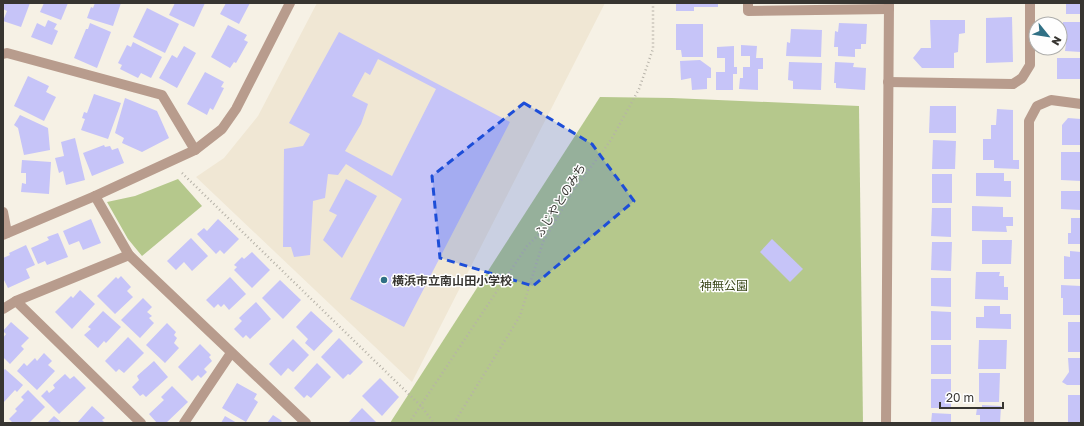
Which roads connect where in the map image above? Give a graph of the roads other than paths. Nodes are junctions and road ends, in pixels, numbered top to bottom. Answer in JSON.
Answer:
{"nodes":[{"id":1,"x":290,"y":3,"type":"edge"},
{"id":2,"x":748,"y":3,"type":"edge"},
{"id":3,"x":1030,"y":3,"type":"edge"},
{"id":4,"x":889,"y":6,"type":"edge"},
{"id":5,"x":3,"y":54,"type":"edge"},
{"id":6,"x":888,"y":82,"type":"junction"},
{"id":7,"x":1081,"y":104,"type":"edge"},
{"id":8,"x":195,"y":150,"type":"junction"},
{"id":9,"x":96,"y":196,"type":"junction"},
{"id":10,"x":3,"y":212,"type":"edge"},
{"id":11,"x":5,"y":234,"type":"edge"},
{"id":12,"x":129,"y":256,"type":"junction"},
{"id":13,"x":16,"y":301,"type":"junction"},
{"id":14,"x":3,"y":310,"type":"edge"},
{"id":15,"x":231,"y":353,"type":"junction"},
{"id":16,"x":141,"y":423,"type":"edge"},
{"id":17,"x":184,"y":423,"type":"edge"},
{"id":18,"x":306,"y":423,"type":"edge"},
{"id":19,"x":886,"y":423,"type":"edge"},
{"id":20,"x":1030,"y":423,"type":"edge"}],
"edges":[{"from":1,"to":8,"type":"street"},
{"from":2,"to":4,"type":"street"},
{"from":3,"to":6,"type":"street"},
{"from":4,"to":6,"type":"street"},
{"from":5,"to":8,"type":"street"},
{"from":6,"to":19,"type":"street"},
{"from":7,"to":20,"type":"street"},
{"from":8,"to":9,"type":"street"},
{"from":9,"to":11,"type":"street"},
{"from":9,"to":12,"type":"street"},
{"from":10,"to":11,"type":"street"},
{"from":12,"to":13,"type":"street"},
{"from":12,"to":15,"type":"street"},
{"from":13,"to":14,"type":"street"},
{"from":13,"to":16,"type":"street"},
{"from":15,"to":17,"type":"street"},
{"from":15,"to":18,"type":"street"}]}
